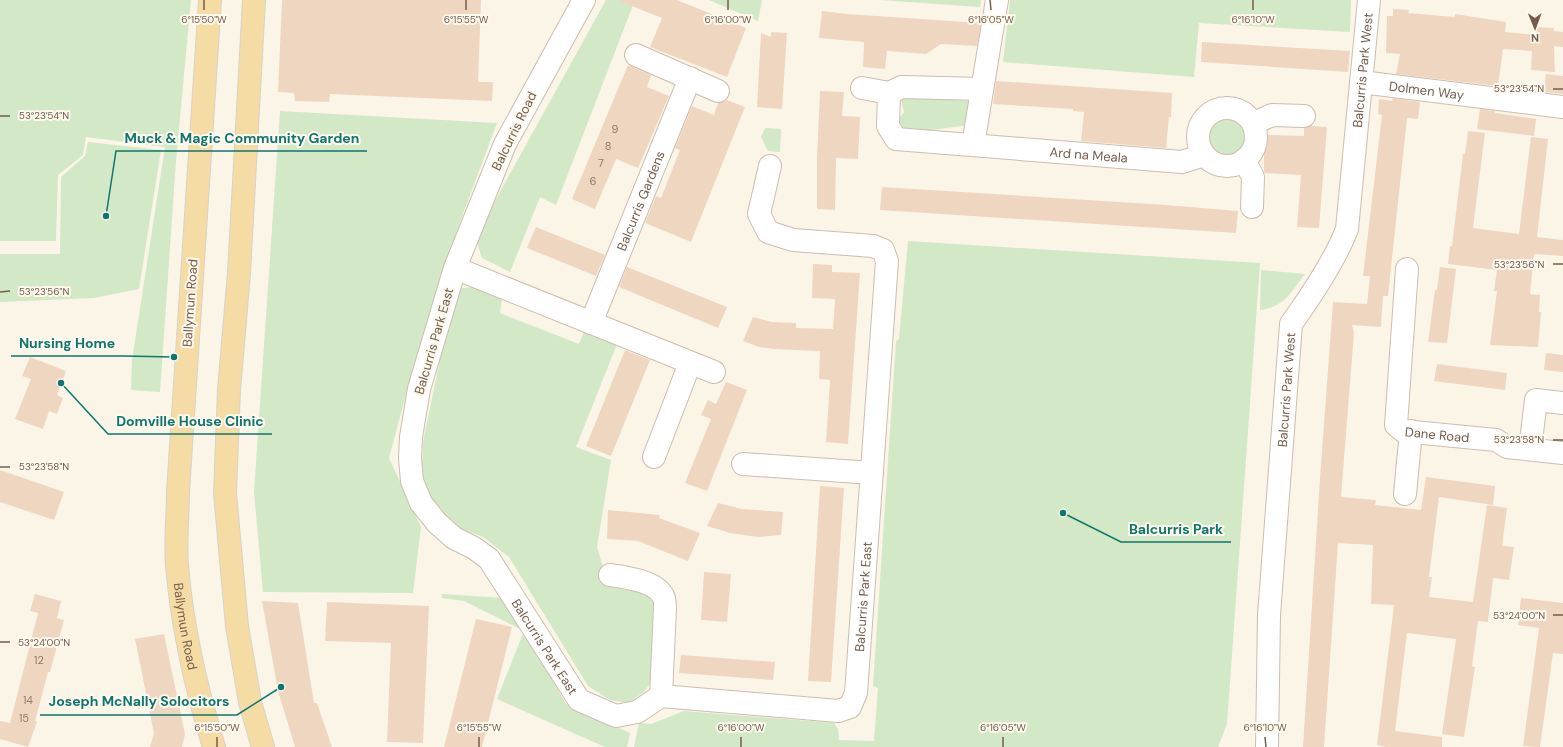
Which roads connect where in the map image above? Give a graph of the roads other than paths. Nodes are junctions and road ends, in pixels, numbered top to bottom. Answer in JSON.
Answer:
{"nodes":[{"id":1,"x":210,"y":0,"type":"edge"},
{"id":2,"x":254,"y":0,"type":"edge"},
{"id":3,"x":584,"y":0,"type":"edge"},
{"id":4,"x":997,"y":0,"type":"edge"},
{"id":5,"x":1369,"y":0,"type":"edge"},
{"id":6,"x":636,"y":55,"type":"dead end"},
{"id":7,"x":690,"y":78,"type":"junction"},
{"id":8,"x":1361,"y":82,"type":"junction"},
{"id":9,"x":862,"y":88,"type":"dead end"},
{"id":10,"x":982,"y":89,"type":"junction"},
{"id":11,"x":718,"y":91,"type":"dead end"},
{"id":12,"x":889,"y":93,"type":"junction"},
{"id":13,"x":1563,"y":107,"type":"edge"},
{"id":14,"x":1304,"y":116,"type":"dead end"},
{"id":15,"x":1254,"y":123,"type":"junction"},
{"id":16,"x":973,"y":145,"type":"junction"},
{"id":17,"x":1204,"y":155,"type":"junction"},
{"id":18,"x":1244,"y":160,"type":"junction"},
{"id":19,"x":770,"y":166,"type":"dead end"},
{"id":20,"x":1252,"y":207,"type":"dead end"},
{"id":21,"x":455,"y":268,"type":"junction"},
{"id":22,"x":1407,"y":269,"type":"dead end"},
{"id":23,"x":591,"y":323,"type":"junction"},
{"id":24,"x":690,"y":363,"type":"junction"},
{"id":25,"x":714,"y":372,"type":"dead end"},
{"id":26,"x":1563,"y":403,"type":"edge"},
{"id":27,"x":1411,"y":432,"type":"junction"},
{"id":28,"x":1530,"y":449,"type":"junction"},
{"id":29,"x":1563,"y":454,"type":"edge"},
{"id":30,"x":654,"y":457,"type":"dead end"},
{"id":31,"x":743,"y":464,"type":"dead end"},
{"id":32,"x":872,"y":473,"type":"junction"},
{"id":33,"x":1405,"y":494,"type":"dead end"},
{"id":34,"x":610,"y":575,"type":"dead end"},
{"id":35,"x":661,"y":696,"type":"junction"},
{"id":36,"x":214,"y":747,"type":"edge"},
{"id":37,"x":263,"y":747,"type":"edge"},
{"id":38,"x":1266,"y":747,"type":"edge"}],
"edges":[{"from":1,"to":36,"type":"main road","name":"Ballymun Road"},
{"from":2,"to":37,"type":"main road"},
{"from":3,"to":21,"type":"street","name":"Balcurris Road"},
{"from":4,"to":10,"type":"street"},
{"from":5,"to":8,"type":"street","name":"Balcurris Park West"},
{"from":6,"to":7,"type":"street"},
{"from":7,"to":11,"type":"street"},
{"from":7,"to":23,"type":"street","name":"Balcurris Gardens"},
{"from":8,"to":13,"type":"street","name":"Dolmen Way"},
{"from":8,"to":38,"type":"street","name":"Balcurris Park West"},
{"from":9,"to":12,"type":"street"},
{"from":10,"to":12,"type":"street"},
{"from":10,"to":16,"type":"street"},
{"from":12,"to":16,"type":"street","name":"Ard na Meala"},
{"from":14,"to":15,"type":"street"},
{"from":15,"to":17,"type":"street"},
{"from":15,"to":18,"type":"street"},
{"from":16,"to":17,"type":"street","name":"Ard na Meala"},
{"from":17,"to":18,"type":"street"},
{"from":18,"to":20,"type":"street"},
{"from":19,"to":32,"type":"street","name":"Balcurris Park East"},
{"from":21,"to":23,"type":"street"},
{"from":21,"to":35,"type":"street","name":"Balcurris Park East"},
{"from":22,"to":27,"type":"street","name":"Dane Road"},
{"from":23,"to":24,"type":"street"},
{"from":24,"to":25,"type":"street"},
{"from":24,"to":30,"type":"street"},
{"from":26,"to":28,"type":"street"},
{"from":27,"to":28,"type":"street","name":"Dane Road"},
{"from":27,"to":33,"type":"street"},
{"from":28,"to":29,"type":"street","name":"Dane Road"},
{"from":31,"to":32,"type":"street"},
{"from":32,"to":35,"type":"street","name":"Balcurris Park East"},
{"from":34,"to":35,"type":"street"}]}
